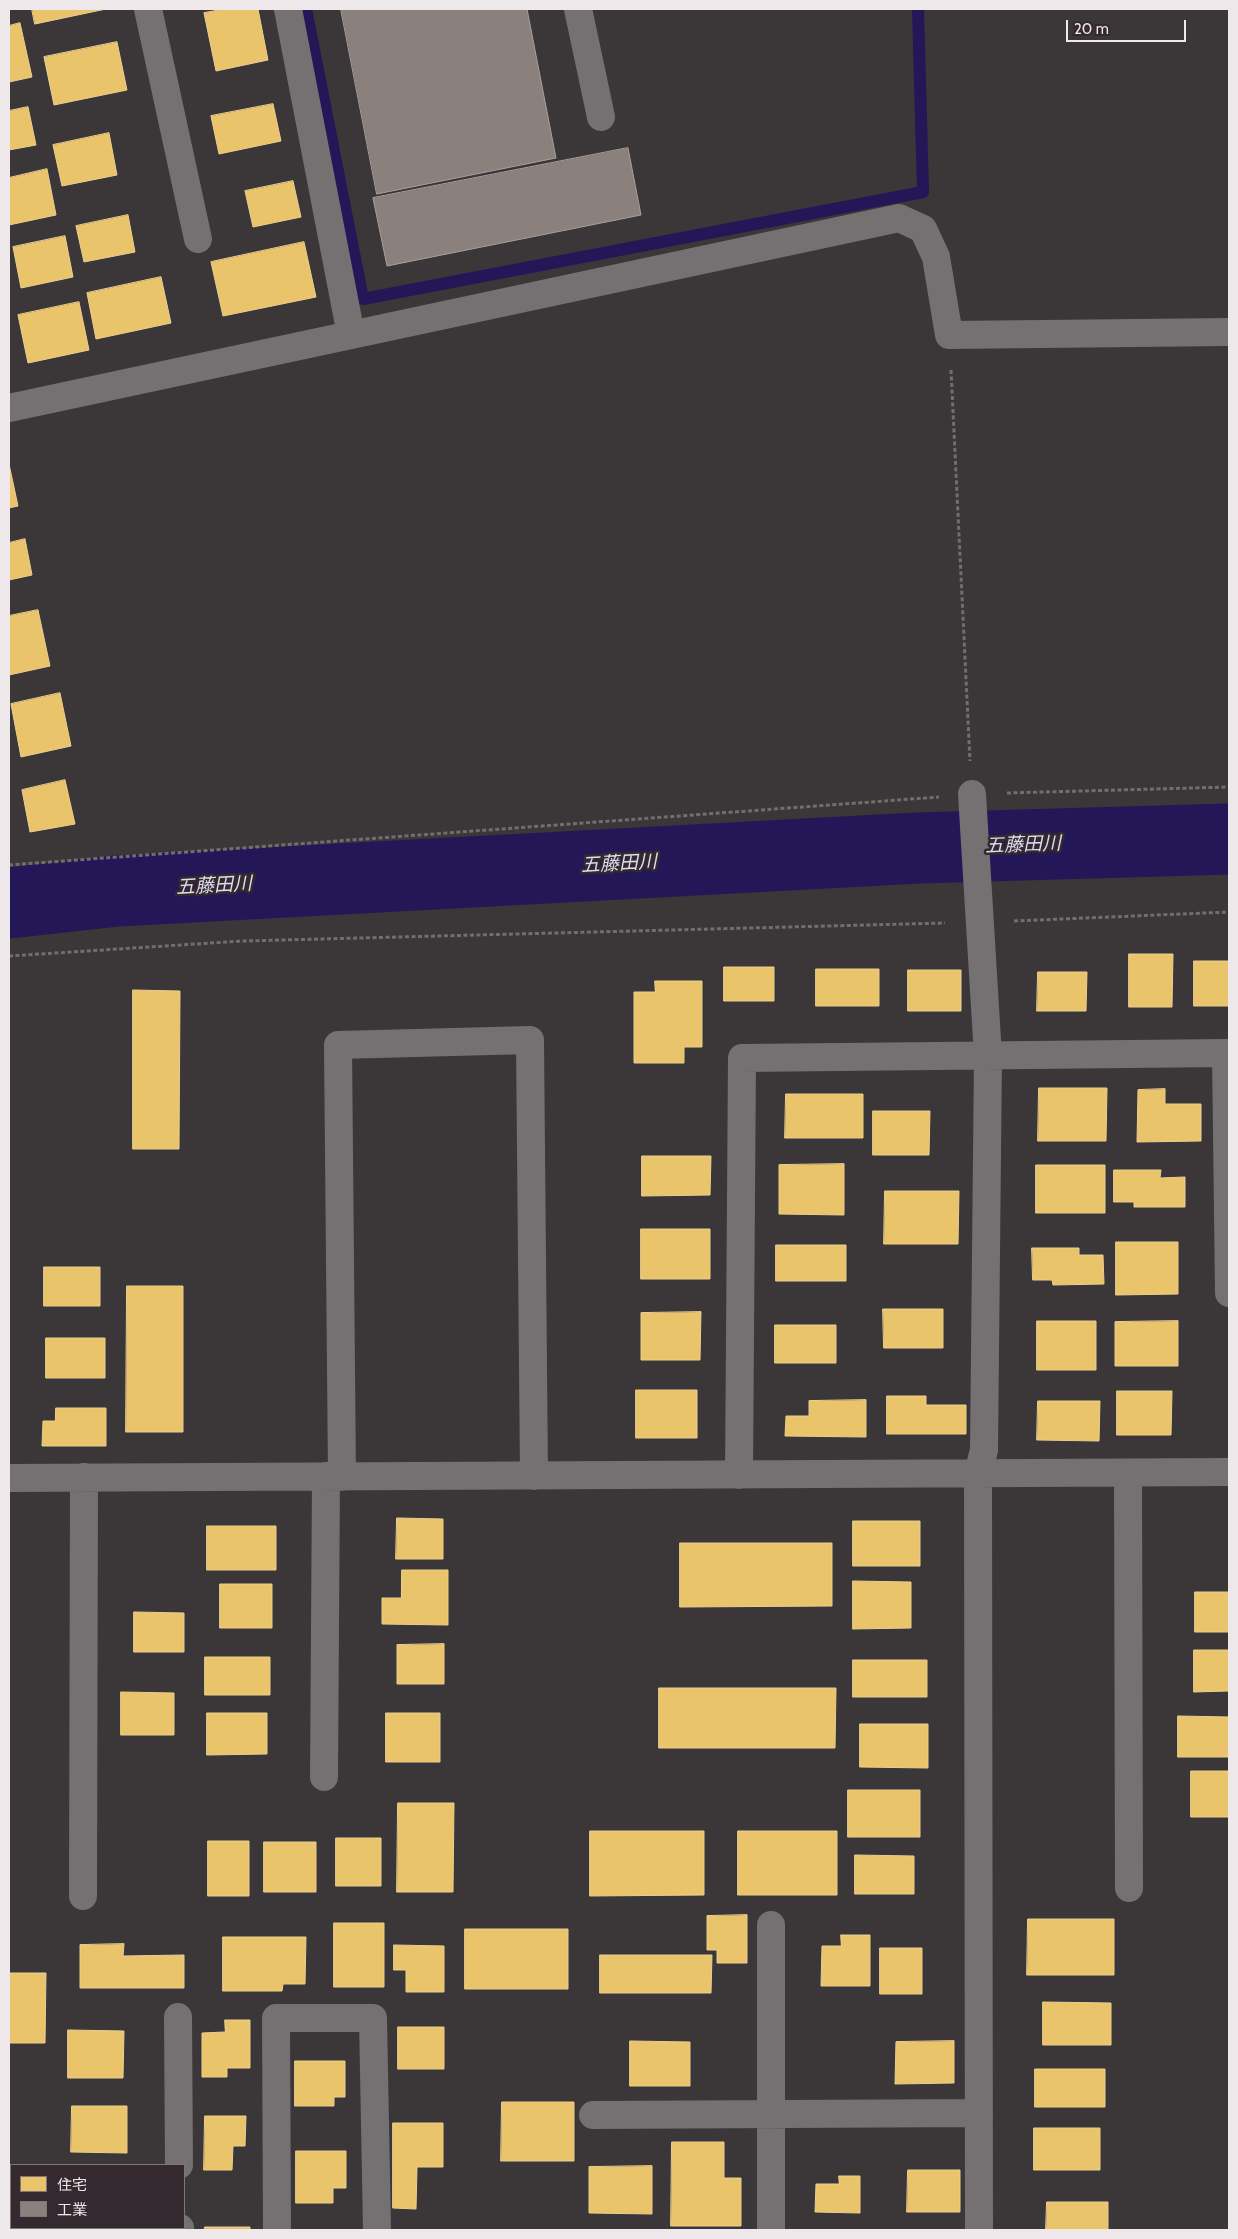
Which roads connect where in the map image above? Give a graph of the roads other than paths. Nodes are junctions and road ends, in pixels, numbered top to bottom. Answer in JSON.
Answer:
{"nodes":[{"id":1,"x":148,"y":9,"type":"edge"},
{"id":2,"x":288,"y":9,"type":"edge"},
{"id":3,"x":578,"y":9,"type":"edge"},
{"id":4,"x":601,"y":117,"type":"dead end"},
{"id":5,"x":198,"y":238,"type":"dead end"},
{"id":6,"x":1229,"y":332,"type":"edge"},
{"id":7,"x":352,"y":335,"type":"junction"},
{"id":8,"x":9,"y":408,"type":"edge"},
{"id":9,"x":972,"y":794,"type":"road end"},
{"id":10,"x":988,"y":1056,"type":"junction"},
{"id":11,"x":1229,"y":1293,"type":"edge"},
{"id":12,"x":1229,"y":1472,"type":"edge"},
{"id":13,"x":1128,"y":1473,"type":"junction"},
{"id":14,"x":978,"y":1474,"type":"junction"},
{"id":15,"x":739,"y":1475,"type":"junction"},
{"id":16,"x":334,"y":1476,"type":"junction"},
{"id":17,"x":534,"y":1476,"type":"junction"},
{"id":18,"x":84,"y":1477,"type":"junction"},
{"id":19,"x":9,"y":1478,"type":"edge"},
{"id":20,"x":324,"y":1777,"type":"dead end"},
{"id":21,"x":1129,"y":1888,"type":"dead end"},
{"id":22,"x":83,"y":1896,"type":"dead end"},
{"id":23,"x":771,"y":1925,"type":"dead end"},
{"id":24,"x":178,"y":2017,"type":"dead end"},
{"id":25,"x":979,"y":2112,"type":"junction"},
{"id":26,"x":771,"y":2114,"type":"junction"},
{"id":27,"x":593,"y":2115,"type":"dead end"},
{"id":28,"x":179,"y":2164,"type":"edge"},
{"id":29,"x":277,"y":2230,"type":"edge"},
{"id":30,"x":377,"y":2230,"type":"edge"},
{"id":31,"x":771,"y":2230,"type":"edge"},
{"id":32,"x":979,"y":2230,"type":"edge"}],
"edges":[{"from":1,"to":5,"type":"street"},
{"from":2,"to":7,"type":"street"},
{"from":3,"to":4,"type":"street"},
{"from":6,"to":7,"type":"street"},
{"from":7,"to":8,"type":"street"},
{"from":9,"to":10,"type":"street"},
{"from":10,"to":11,"type":"street"},
{"from":10,"to":14,"type":"street"},
{"from":10,"to":15,"type":"street"},
{"from":12,"to":13,"type":"street"},
{"from":13,"to":14,"type":"street"},
{"from":13,"to":21,"type":"street"},
{"from":14,"to":15,"type":"street"},
{"from":14,"to":25,"type":"street"},
{"from":15,"to":17,"type":"street"},
{"from":16,"to":17,"type":"street"},
{"from":16,"to":17,"type":"street"},
{"from":16,"to":18,"type":"street"},
{"from":16,"to":20,"type":"street"},
{"from":18,"to":19,"type":"street"},
{"from":18,"to":22,"type":"street"},
{"from":23,"to":26,"type":"street"},
{"from":24,"to":28,"type":"street"},
{"from":25,"to":26,"type":"street"},
{"from":25,"to":32,"type":"street"},
{"from":26,"to":27,"type":"street"},
{"from":26,"to":31,"type":"street"},
{"from":29,"to":30,"type":"street"}]}
